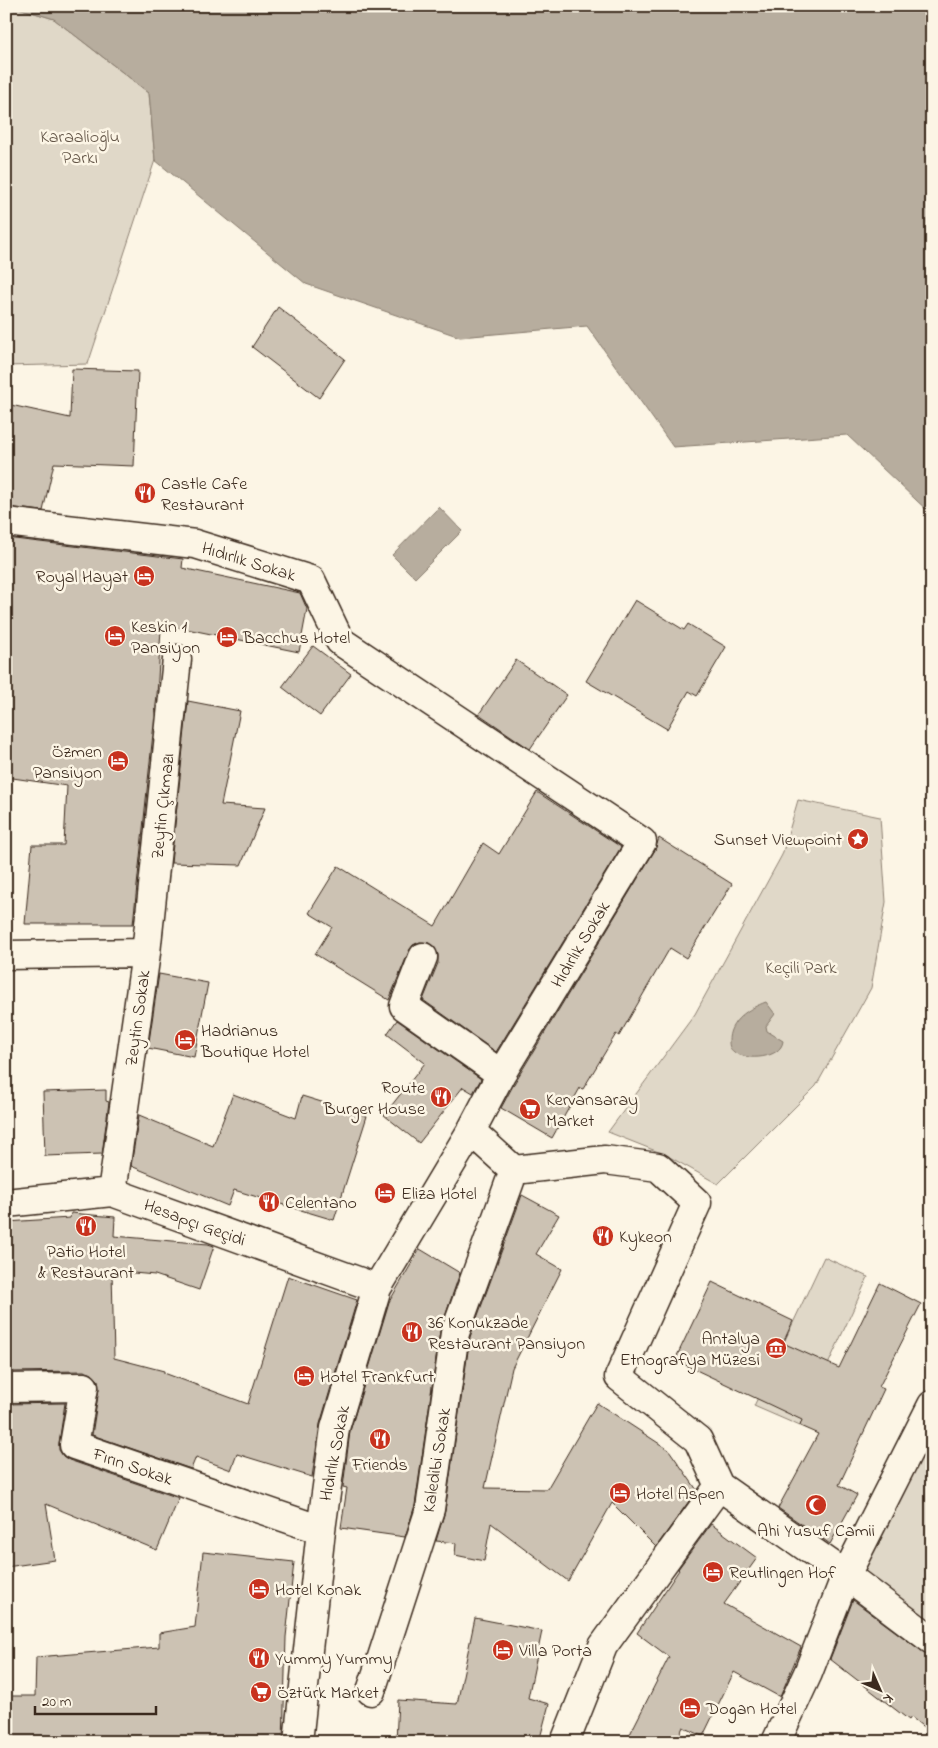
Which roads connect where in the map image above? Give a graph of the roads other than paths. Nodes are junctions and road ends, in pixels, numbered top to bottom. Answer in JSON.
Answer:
{"nodes":[{"id":1,"x":6,"y":522,"type":"edge"},
{"id":2,"x":177,"y":659,"type":"dead end"},
{"id":3,"x":146,"y":953,"type":"junction"},
{"id":4,"x":6,"y":955,"type":"edge"},
{"id":5,"x":423,"y":957,"type":"dead end"},
{"id":6,"x":501,"y":1074,"type":"junction"},
{"id":7,"x":471,"y":1131,"type":"junction"},
{"id":8,"x":514,"y":1170,"type":"junction"},
{"id":9,"x":112,"y":1192,"type":"junction"},
{"id":10,"x":6,"y":1203,"type":"edge"},
{"id":11,"x":377,"y":1288,"type":"junction"},
{"id":12,"x":6,"y":1388,"type":"edge"},
{"id":13,"x":932,"y":1405,"type":"edge"},
{"id":14,"x":719,"y":1486,"type":"junction"},
{"id":15,"x":321,"y":1530,"type":"junction"},
{"id":16,"x":846,"y":1575,"type":"junction"},
{"id":17,"x":932,"y":1640,"type":"edge"},
{"id":18,"x":371,"y":1691,"type":"dead end"},
{"id":19,"x":298,"y":1742,"type":"edge"},
{"id":20,"x":564,"y":1742,"type":"edge"},
{"id":21,"x":776,"y":1742,"type":"edge"}],
"edges":[{"from":1,"to":6,"type":"street","name":"Hıdırlık Sokak"},
{"from":2,"to":3,"type":"street","name":"Zeytin Çıkmazı"},
{"from":3,"to":4,"type":"street","name":"Zeytin Sokak"},
{"from":3,"to":9,"type":"street","name":"Zeytin Sokak"},
{"from":5,"to":6,"type":"street"},
{"from":6,"to":7,"type":"street","name":"Hıdırlık Sokak"},
{"from":7,"to":8,"type":"street"},
{"from":7,"to":11,"type":"street","name":"Hıdırlık Sokak"},
{"from":8,"to":14,"type":"street"},
{"from":8,"to":18,"type":"street","name":"Kaledibi Sokak"},
{"from":9,"to":10,"type":"street","name":"Hesapçı Geçidi"},
{"from":9,"to":11,"type":"street","name":"Hesapçı Geçidi"},
{"from":11,"to":15,"type":"street","name":"Hıdırlık Sokak"},
{"from":12,"to":15,"type":"street","name":"Fırın Sokak"},
{"from":13,"to":16,"type":"street"},
{"from":14,"to":16,"type":"street"},
{"from":14,"to":20,"type":"street"},
{"from":15,"to":19,"type":"street","name":"Hıdırlık Sokak"},
{"from":16,"to":17,"type":"street"},
{"from":16,"to":21,"type":"street"}]}
